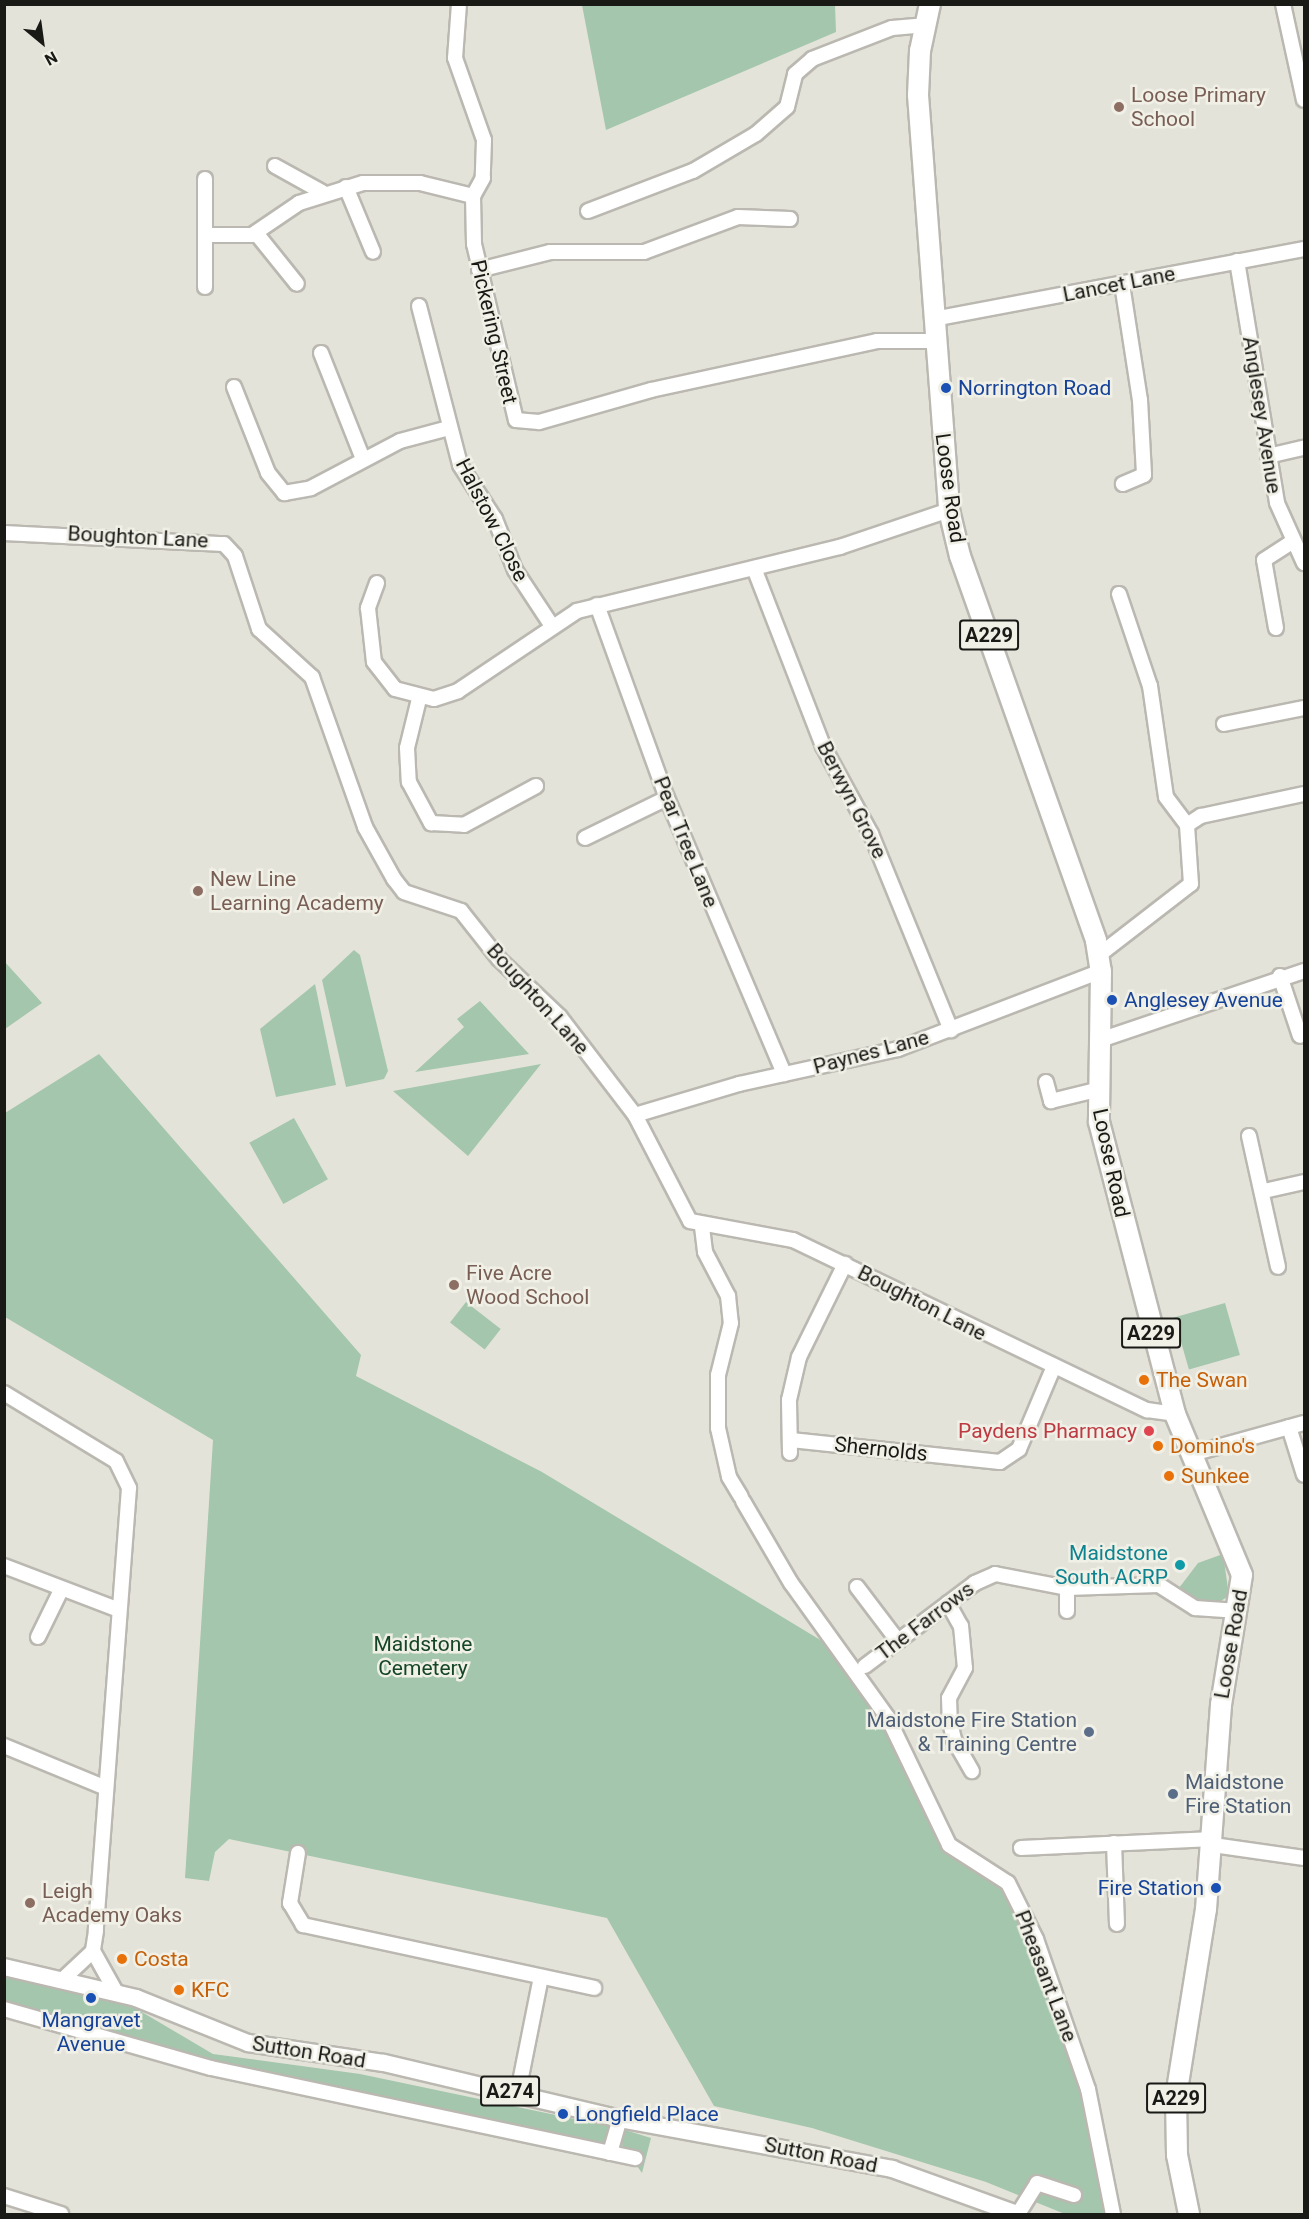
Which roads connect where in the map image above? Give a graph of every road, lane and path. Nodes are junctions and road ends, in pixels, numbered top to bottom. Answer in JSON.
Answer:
{"nodes":[{"id":1,"x":459,"y":4,"type":"edge"},
{"id":2,"x":930,"y":4,"type":"edge"},
{"id":3,"x":1283,"y":4,"type":"edge"},
{"id":4,"x":924,"y":25,"type":"junction"},
{"id":5,"x":1304,"y":99,"type":"edge"},
{"id":6,"x":275,"y":166,"type":"dead end"},
{"id":7,"x":206,"y":178,"type":"dead end"},
{"id":8,"x":346,"y":187,"type":"junction"},
{"id":9,"x":322,"y":192,"type":"junction"},
{"id":10,"x":473,"y":196,"type":"junction"},
{"id":11,"x":588,"y":211,"type":"dead end"},
{"id":12,"x":790,"y":219,"type":"dead end"},
{"id":13,"x":256,"y":233,"type":"junction"},
{"id":14,"x":209,"y":235,"type":"junction"},
{"id":15,"x":1305,"y":249,"type":"edge"},
{"id":16,"x":373,"y":252,"type":"dead end"},
{"id":17,"x":1237,"y":261,"type":"junction"},
{"id":18,"x":479,"y":270,"type":"junction"},
{"id":19,"x":297,"y":284,"type":"dead end"},
{"id":20,"x":1122,"y":284,"type":"junction"},
{"id":21,"x":205,"y":287,"type":"dead end"},
{"id":22,"x":419,"y":306,"type":"dead end"},
{"id":23,"x":933,"y":319,"type":"junction"},
{"id":24,"x":934,"y":341,"type":"junction"},
{"id":25,"x":321,"y":353,"type":"dead end"},
{"id":26,"x":234,"y":387,"type":"dead end"},
{"id":27,"x":449,"y":428,"type":"junction"},
{"id":28,"x":1305,"y":448,"type":"edge"},
{"id":29,"x":1268,"y":456,"type":"junction"},
{"id":30,"x":363,"y":459,"type":"junction"},
{"id":31,"x":1123,"y":484,"type":"dead end"},
{"id":32,"x":949,"y":510,"type":"junction"},
{"id":33,"x":4,"y":533,"type":"edge"},
{"id":34,"x":1292,"y":542,"type":"junction"},
{"id":35,"x":1305,"y":563,"type":"edge"},
{"id":36,"x":754,"y":568,"type":"junction"},
{"id":37,"x":377,"y":583,"type":"dead end"},
{"id":38,"x":1119,"y":594,"type":"dead end"},
{"id":39,"x":597,"y":605,"type":"junction"},
{"id":40,"x":550,"y":623,"type":"junction"},
{"id":41,"x":1276,"y":627,"type":"dead end"},
{"id":42,"x":418,"y":699,"type":"junction"},
{"id":43,"x":1305,"y":708,"type":"edge"},
{"id":44,"x":1224,"y":724,"type":"dead end"},
{"id":45,"x":536,"y":786,"type":"dead end"},
{"id":46,"x":1305,"y":794,"type":"edge"},
{"id":47,"x":667,"y":798,"type":"junction"},
{"id":48,"x":1187,"y":825,"type":"junction"},
{"id":49,"x":585,"y":838,"type":"dead end"},
{"id":50,"x":1100,"y":963,"type":"junction"},
{"id":51,"x":1305,"y":971,"type":"edge"},
{"id":52,"x":1280,"y":976,"type":"junction"},
{"id":53,"x":951,"y":1030,"type":"junction"},
{"id":54,"x":1300,"y":1036,"type":"dead end"},
{"id":55,"x":1097,"y":1041,"type":"junction"},
{"id":56,"x":784,"y":1074,"type":"junction"},
{"id":57,"x":1046,"y":1082,"type":"dead end"},
{"id":58,"x":1096,"y":1090,"type":"junction"},
{"id":59,"x":635,"y":1115,"type":"junction"},
{"id":60,"x":1249,"y":1136,"type":"dead end"},
{"id":61,"x":1305,"y":1182,"type":"edge"},
{"id":62,"x":1264,"y":1191,"type":"junction"},
{"id":63,"x":702,"y":1227,"type":"junction"},
{"id":64,"x":845,"y":1264,"type":"junction"},
{"id":65,"x":1278,"y":1267,"type":"dead end"},
{"id":66,"x":1054,"y":1366,"type":"junction"},
{"id":67,"x":4,"y":1393,"type":"edge"},
{"id":68,"x":1175,"y":1414,"type":"junction"},
{"id":69,"x":1305,"y":1423,"type":"edge"},
{"id":70,"x":1289,"y":1427,"type":"junction"},
{"id":71,"x":1192,"y":1454,"type":"junction"},
{"id":72,"x":1305,"y":1475,"type":"edge"},
{"id":73,"x":4,"y":1566,"type":"edge"},
{"id":74,"x":857,"y":1587,"type":"dead end"},
{"id":75,"x":1067,"y":1588,"type":"junction"},
{"id":76,"x":61,"y":1590,"type":"junction"},
{"id":77,"x":948,"y":1603,"type":"junction"},
{"id":78,"x":119,"y":1610,"type":"junction"},
{"id":79,"x":1067,"y":1611,"type":"dead end"},
{"id":80,"x":1239,"y":1611,"type":"junction"},
{"id":81,"x":38,"y":1637,"type":"dead end"},
{"id":82,"x":898,"y":1641,"type":"junction"},
{"id":83,"x":865,"y":1665,"type":"dead end"},
{"id":84,"x":4,"y":1746,"type":"edge"},
{"id":85,"x":972,"y":1771,"type":"dead end"},
{"id":86,"x":106,"y":1788,"type":"junction"},
{"id":87,"x":1213,"y":1842,"type":"junction"},
{"id":88,"x":1114,"y":1843,"type":"junction"},
{"id":89,"x":1021,"y":1848,"type":"dead end"},
{"id":90,"x":298,"y":1853,"type":"dead end"},
{"id":91,"x":1305,"y":1858,"type":"edge"},
{"id":92,"x":1117,"y":1924,"type":"dead end"},
{"id":93,"x":93,"y":1951,"type":"junction"},
{"id":94,"x":4,"y":1968,"type":"edge"},
{"id":95,"x":541,"y":1977,"type":"junction"},
{"id":96,"x":61,"y":1981,"type":"junction"},
{"id":97,"x":594,"y":1988,"type":"dead end"},
{"id":98,"x":117,"y":1994,"type":"junction"},
{"id":99,"x":4,"y":2009,"type":"edge"},
{"id":100,"x":518,"y":2092,"type":"junction"},
{"id":101,"x":620,"y":2119,"type":"junction"},
{"id":102,"x":609,"y":2152,"type":"junction"},
{"id":103,"x":636,"y":2158,"type":"dead end"},
{"id":104,"x":1074,"y":2195,"type":"dead end"},
{"id":105,"x":4,"y":2196,"type":"edge"},
{"id":106,"x":60,"y":2214,"type":"edge"},
{"id":107,"x":1017,"y":2214,"type":"edge"},
{"id":108,"x":1113,"y":2214,"type":"edge"},
{"id":109,"x":1189,"y":2214,"type":"edge"}],
"edges":[{"from":1,"to":10,"type":"street","name":"Pickering Street"},
{"from":2,"to":4,"type":"highway","name":"Loose Road","number":"A229"},
{"from":3,"to":5,"type":"street"},
{"from":4,"to":11,"type":"street"},
{"from":4,"to":23,"type":"highway","name":"Loose Road","number":"A229"},
{"from":6,"to":9,"type":"street"},
{"from":7,"to":14,"type":"street"},
{"from":8,"to":9,"type":"street"},
{"from":8,"to":10,"type":"street"},
{"from":8,"to":16,"type":"street"},
{"from":9,"to":13,"type":"street"},
{"from":10,"to":18,"type":"street","name":"Pickering Street"},
{"from":12,"to":18,"type":"street"},
{"from":13,"to":14,"type":"street"},
{"from":13,"to":19,"type":"street"},
{"from":14,"to":21,"type":"street"},
{"from":15,"to":17,"type":"street","name":"Lancet Lane"},
{"from":17,"to":20,"type":"street","name":"Lancet Lane"},
{"from":17,"to":29,"type":"street","name":"Anglesey Avenue"},
{"from":18,"to":24,"type":"street","name":"Pickering Street"},
{"from":20,"to":23,"type":"street","name":"Lancet Lane"},
{"from":20,"to":31,"type":"street"},
{"from":22,"to":27,"type":"street","name":"Halstow Close"},
{"from":23,"to":24,"type":"highway","name":"Loose Road","number":"A229"},
{"from":24,"to":32,"type":"highway","name":"Loose Road","number":"A229"},
{"from":25,"to":30,"type":"street"},
{"from":26,"to":30,"type":"street"},
{"from":27,"to":30,"type":"street"},
{"from":27,"to":40,"type":"street","name":"Halstow Close"},
{"from":28,"to":29,"type":"street"},
{"from":29,"to":34,"type":"street","name":"Anglesey Avenue"},
{"from":32,"to":36,"type":"street"},
{"from":32,"to":50,"type":"highway","name":"Loose Road","number":"A229"},
{"from":33,"to":59,"type":"street","name":"Boughton Lane"},
{"from":34,"to":35,"type":"street","name":"Anglesey Avenue"},
{"from":34,"to":41,"type":"street"},
{"from":36,"to":39,"type":"street"},
{"from":36,"to":53,"type":"street","name":"Berwyn Grove"},
{"from":37,"to":42,"type":"street"},
{"from":38,"to":48,"type":"street"},
{"from":39,"to":40,"type":"street"},
{"from":39,"to":47,"type":"street","name":"Pear Tree Lane"},
{"from":40,"to":42,"type":"street"},
{"from":42,"to":45,"type":"street"},
{"from":43,"to":44,"type":"street"},
{"from":46,"to":48,"type":"street"},
{"from":47,"to":49,"type":"street"},
{"from":47,"to":56,"type":"street","name":"Pear Tree Lane"},
{"from":48,"to":50,"type":"street","name":"Paynes Lane"},
{"from":50,"to":53,"type":"street","name":"Paynes Lane"},
{"from":50,"to":55,"type":"highway","name":"Loose Road","number":"A229"},
{"from":51,"to":52,"type":"street"},
{"from":52,"to":54,"type":"street"},
{"from":52,"to":55,"type":"street"},
{"from":53,"to":56,"type":"street","name":"Paynes Lane"},
{"from":55,"to":58,"type":"highway","name":"Loose Road","number":"A229"},
{"from":56,"to":59,"type":"street","name":"Paynes Lane"},
{"from":57,"to":58,"type":"street"},
{"from":58,"to":68,"type":"highway","name":"Loose Road","number":"A229"},
{"from":59,"to":63,"type":"street","name":"Boughton Lane"},
{"from":60,"to":62,"type":"street"},
{"from":61,"to":62,"type":"street"},
{"from":62,"to":65,"type":"street"},
{"from":63,"to":64,"type":"street","name":"Boughton Lane"},
{"from":63,"to":108,"type":"street","name":"Pheasant Lane"},
{"from":64,"to":66,"type":"street","name":"Boughton Lane"},
{"from":64,"to":66,"type":"street","name":"Shernolds"},
{"from":66,"to":68,"type":"street","name":"Boughton Lane"},
{"from":67,"to":78,"type":"street"},
{"from":68,"to":71,"type":"highway","name":"Loose Road","number":"A229"},
{"from":69,"to":70,"type":"street"},
{"from":70,"to":71,"type":"street"},
{"from":70,"to":72,"type":"street"},
{"from":71,"to":80,"type":"highway","name":"Loose Road","number":"A229"},
{"from":73,"to":76,"type":"street"},
{"from":74,"to":82,"type":"street"},
{"from":75,"to":77,"type":"street","name":"The Farrows"},
{"from":75,"to":79,"type":"street"},
{"from":75,"to":80,"type":"street","name":"The Farrows"},
{"from":76,"to":78,"type":"street"},
{"from":76,"to":81,"type":"street"},
{"from":77,"to":82,"type":"street","name":"The Farrows"},
{"from":77,"to":85,"type":"street"},
{"from":78,"to":86,"type":"street"},
{"from":80,"to":87,"type":"highway","name":"Loose Road","number":"A229"},
{"from":82,"to":83,"type":"street","name":"The Farrows"},
{"from":84,"to":86,"type":"street"},
{"from":86,"to":93,"type":"street"},
{"from":87,"to":88,"type":"street"},
{"from":87,"to":91,"type":"street"},
{"from":87,"to":109,"type":"highway","name":"Loose Road","number":"A229"},
{"from":88,"to":89,"type":"street"},
{"from":88,"to":92,"type":"street"},
{"from":90,"to":95,"type":"street"},
{"from":93,"to":96,"type":"street"},
{"from":93,"to":98,"type":"street"},
{"from":94,"to":96,"type":"main road","name":"Sutton Road","number":"A274"},
{"from":95,"to":97,"type":"street"},
{"from":95,"to":100,"type":"street"},
{"from":96,"to":98,"type":"main road","name":"Sutton Road","number":"A274"},
{"from":98,"to":100,"type":"main road","name":"Sutton Road","number":"A274"},
{"from":99,"to":102,"type":"street","name":"Sutton Road"},
{"from":100,"to":101,"type":"main road","name":"Sutton Road","number":"A274"},
{"from":101,"to":102,"type":"street"},
{"from":101,"to":107,"type":"main road","name":"Sutton Road","number":"A274"},
{"from":102,"to":103,"type":"street","name":"Sutton Road"},
{"from":104,"to":107,"type":"street"},
{"from":105,"to":106,"type":"street"}]}
